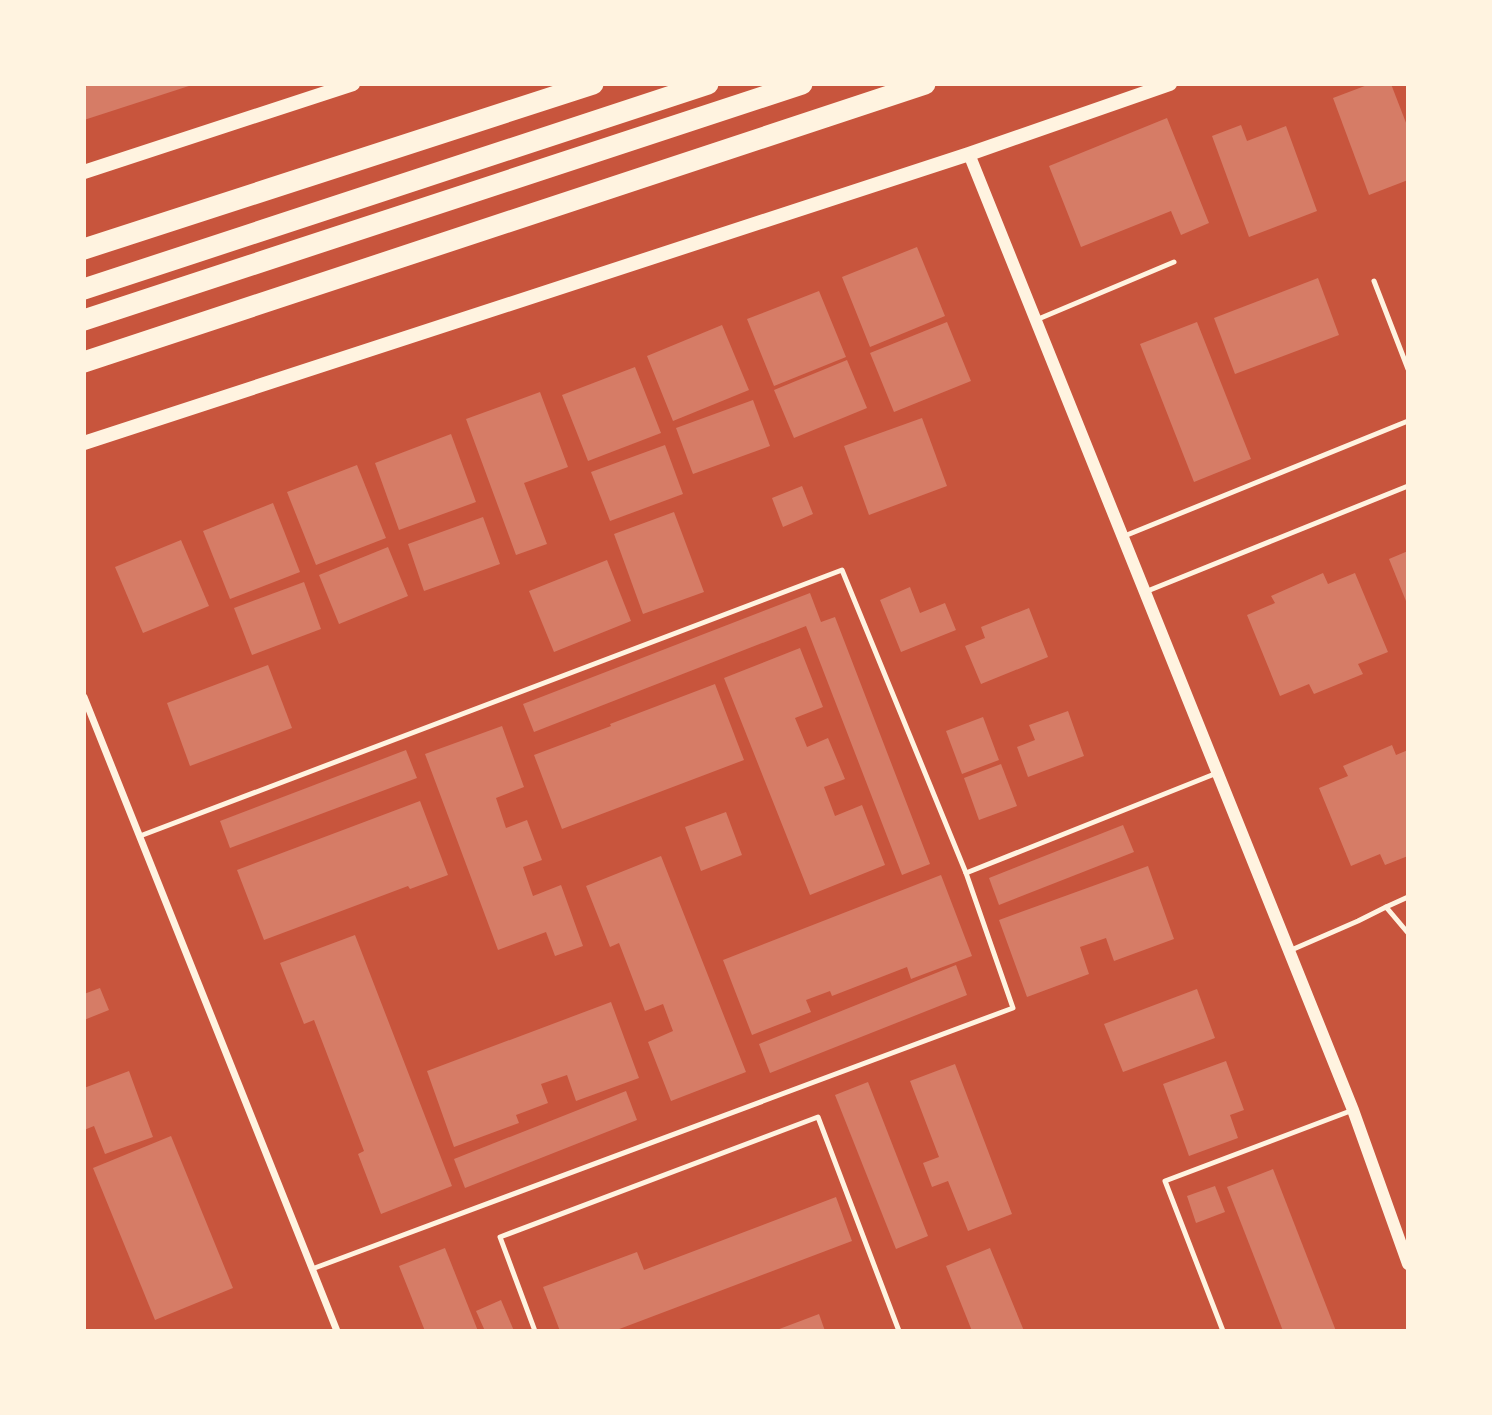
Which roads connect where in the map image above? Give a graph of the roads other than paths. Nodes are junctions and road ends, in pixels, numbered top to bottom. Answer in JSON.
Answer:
{"nodes":[{"id":1,"x":354,"y":84,"type":"edge"},
{"id":2,"x":593,"y":84,"type":"edge"},
{"id":3,"x":708,"y":84,"type":"edge"},
{"id":4,"x":803,"y":84,"type":"edge"},
{"id":5,"x":925,"y":84,"type":"edge"},
{"id":6,"x":1170,"y":84,"type":"edge"},
{"id":7,"x":969,"y":154,"type":"junction"},
{"id":8,"x":84,"y":172,"type":"edge"},
{"id":9,"x":84,"y":250,"type":"edge"},
{"id":10,"x":1174,"y":262,"type":"dead end"},
{"id":11,"x":1374,"y":281,"type":"dead end"},
{"id":12,"x":84,"y":289,"type":"edge"},
{"id":13,"x":84,"y":320,"type":"edge"},
{"id":14,"x":1035,"y":320,"type":"junction"},
{"id":15,"x":84,"y":362,"type":"edge"},
{"id":16,"x":1408,"y":369,"type":"edge"},
{"id":17,"x":1408,"y":421,"type":"edge"},
{"id":18,"x":84,"y":443,"type":"edge"},
{"id":19,"x":1408,"y":486,"type":"edge"},
{"id":20,"x":1122,"y":537,"type":"junction"},
{"id":21,"x":1145,"y":592,"type":"junction"},
{"id":22,"x":84,"y":697,"type":"edge"},
{"id":23,"x":1217,"y":773,"type":"junction"},
{"id":24,"x":140,"y":836,"type":"junction"},
{"id":25,"x":967,"y":873,"type":"junction"},
{"id":26,"x":1408,"y":897,"type":"edge"},
{"id":27,"x":1386,"y":907,"type":"junction"},
{"id":28,"x":1408,"y":933,"type":"edge"},
{"id":29,"x":1289,"y":951,"type":"junction"},
{"id":30,"x":1353,"y":1110,"type":"junction"},
{"id":31,"x":1402,"y":1228,"type":"edge"},
{"id":32,"x":1408,"y":1264,"type":"edge"},
{"id":33,"x":312,"y":1269,"type":"junction"},
{"id":34,"x":337,"y":1331,"type":"edge"},
{"id":35,"x":535,"y":1331,"type":"edge"},
{"id":36,"x":899,"y":1331,"type":"edge"},
{"id":37,"x":1223,"y":1331,"type":"edge"}],
"edges":[{"from":1,"to":8,"type":"main road"},
{"from":2,"to":9,"type":"highway"},
{"from":3,"to":12,"type":"highway"},
{"from":4,"to":13,"type":"highway"},
{"from":5,"to":15,"type":"highway"},
{"from":6,"to":7,"type":"main road"},
{"from":7,"to":14,"type":"street"},
{"from":7,"to":18,"type":"main road"},
{"from":10,"to":14,"type":"lane"},
{"from":11,"to":16,"type":"lane"},
{"from":14,"to":20,"type":"street"},
{"from":17,"to":20,"type":"lane"},
{"from":19,"to":21,"type":"lane"},
{"from":20,"to":21,"type":"street"},
{"from":21,"to":23,"type":"street"},
{"from":22,"to":24,"type":"street"},
{"from":23,"to":25,"type":"lane"},
{"from":23,"to":29,"type":"street"},
{"from":24,"to":25,"type":"lane"},
{"from":24,"to":33,"type":"street"},
{"from":25,"to":33,"type":"lane"},
{"from":26,"to":27,"type":"lane"},
{"from":27,"to":28,"type":"lane"},
{"from":27,"to":29,"type":"lane"},
{"from":29,"to":30,"type":"street"},
{"from":30,"to":31,"type":"street"},
{"from":30,"to":37,"type":"lane"},
{"from":31,"to":32,"type":"street"},
{"from":33,"to":34,"type":"street"},
{"from":35,"to":36,"type":"lane"}]}
